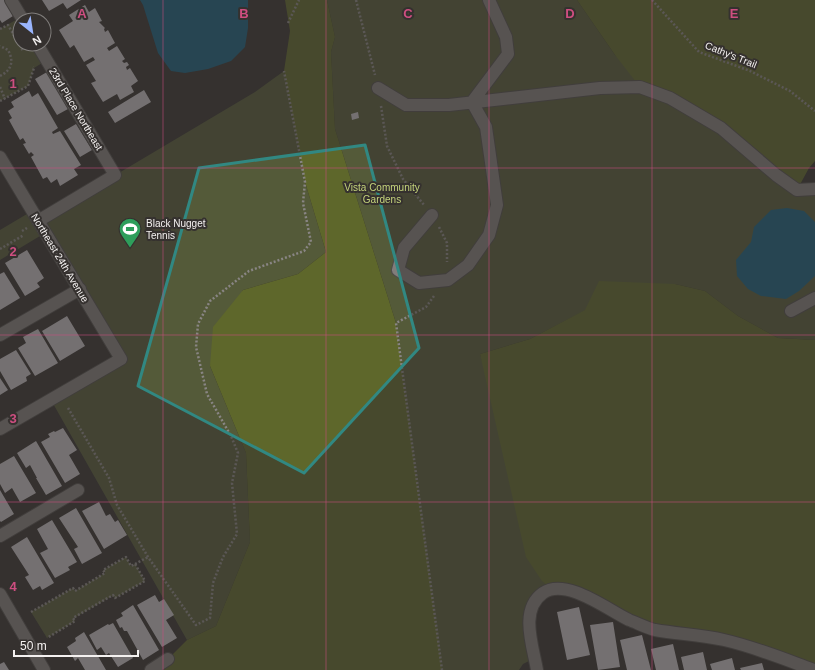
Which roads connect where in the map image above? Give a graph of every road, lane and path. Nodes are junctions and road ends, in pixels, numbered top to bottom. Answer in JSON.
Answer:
{"nodes":[{"id":1,"x":11,"y":0,"type":"edge"},
{"id":2,"x":298,"y":0,"type":"edge"},
{"id":3,"x":356,"y":0,"type":"edge"},
{"id":4,"x":489,"y":0,"type":"edge"},
{"id":5,"x":652,"y":0,"type":"edge"},
{"id":6,"x":18,"y":12,"type":"edge"},
{"id":7,"x":288,"y":22,"type":"dead end"},
{"id":8,"x":0,"y":29,"type":"edge"},
{"id":9,"x":0,"y":46,"type":"edge"},
{"id":10,"x":42,"y":52,"type":"edge"},
{"id":11,"x":26,"y":56,"type":"dead end"},
{"id":12,"x":30,"y":62,"type":"dead end"},
{"id":13,"x":284,"y":71,"type":"dead end"},
{"id":14,"x":0,"y":76,"type":"edge"},
{"id":15,"x":0,"y":87,"type":"edge"},
{"id":16,"x":378,"y":88,"type":"junction"},
{"id":17,"x":5,"y":99,"type":"junction"},
{"id":18,"x":0,"y":102,"type":"edge"},
{"id":19,"x":472,"y":102,"type":"junction"},
{"id":20,"x":815,"y":111,"type":"edge"},
{"id":21,"x":0,"y":157,"type":"edge"},
{"id":22,"x":815,"y":189,"type":"edge"},
{"id":23,"x":432,"y":215,"type":"junction"},
{"id":24,"x":38,"y":221,"type":"junction"},
{"id":25,"x":24,"y":235,"type":"dead end"},
{"id":26,"x":0,"y":249,"type":"edge"},
{"id":27,"x":448,"y":280,"type":"junction"},
{"id":28,"x":80,"y":290,"type":"junction"},
{"id":29,"x":815,"y":298,"type":"edge"},
{"id":30,"x":791,"y":311,"type":"dead end"},
{"id":31,"x":0,"y":335,"type":"edge"},
{"id":32,"x":68,"y":408,"type":"dead end"},
{"id":33,"x":0,"y":429,"type":"edge"},
{"id":34,"x":78,"y":490,"type":"dead end"},
{"id":35,"x":0,"y":536,"type":"edge"},
{"id":36,"x":148,"y":557,"type":"junction"},
{"id":37,"x":135,"y":564,"type":"junction"},
{"id":38,"x":0,"y":594,"type":"edge"},
{"id":39,"x":30,"y":612,"type":"dead end"},
{"id":40,"x":47,"y":638,"type":"dead end"},
{"id":41,"x":168,"y":659,"type":"dead end"},
{"id":42,"x":44,"y":670,"type":"edge"},
{"id":43,"x":151,"y":670,"type":"edge"},
{"id":44,"x":442,"y":670,"type":"edge"},
{"id":45,"x":537,"y":670,"type":"edge"},
{"id":46,"x":814,"y":670,"type":"edge"}],
"edges":[{"from":1,"to":6,"type":"street"},
{"from":2,"to":7,"type":"path"},
{"from":3,"to":16,"type":"path"},
{"from":4,"to":19,"type":"street"},
{"from":5,"to":20,"type":"path","name":"Cathy's Trail"},
{"from":8,"to":11,"type":"path"},
{"from":9,"to":14,"type":"path"},
{"from":10,"to":24,"type":"street","name":"23rd Place Northeast"},
{"from":12,"to":17,"type":"path"},
{"from":13,"to":36,"type":"path"},
{"from":15,"to":17,"type":"path"},
{"from":16,"to":19,"type":"street"},
{"from":16,"to":23,"type":"path"},
{"from":17,"to":18,"type":"path"},
{"from":19,"to":22,"type":"street"},
{"from":19,"to":27,"type":"street"},
{"from":21,"to":24,"type":"street","name":"Northeast 24th Avenue"},
{"from":23,"to":27,"type":"path"},
{"from":23,"to":27,"type":"street"},
{"from":24,"to":28,"type":"street","name":"Northeast 24th Avenue"},
{"from":25,"to":26,"type":"path"},
{"from":27,"to":44,"type":"path"},
{"from":28,"to":31,"type":"street"},
{"from":28,"to":33,"type":"street","name":"Northeast 24th Avenue"},
{"from":29,"to":30,"type":"street"},
{"from":32,"to":36,"type":"path"},
{"from":34,"to":35,"type":"street"},
{"from":36,"to":37,"type":"path"},
{"from":37,"to":39,"type":"path"},
{"from":37,"to":40,"type":"path"},
{"from":38,"to":42,"type":"street"},
{"from":41,"to":43,"type":"street"},
{"from":45,"to":46,"type":"street"}]}
